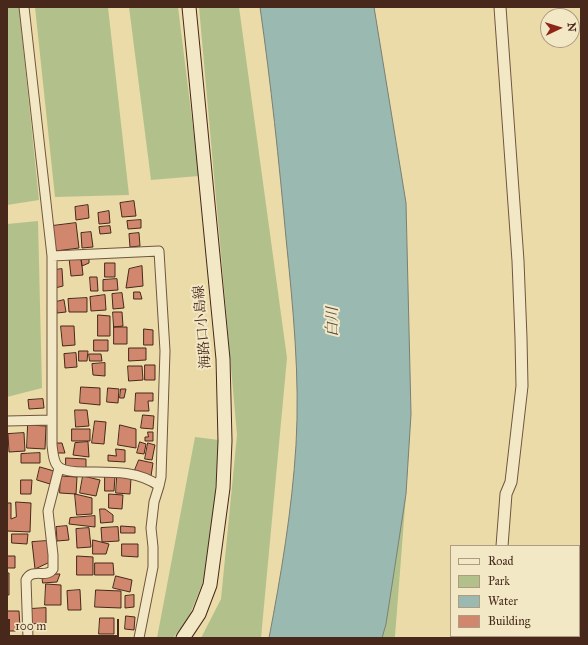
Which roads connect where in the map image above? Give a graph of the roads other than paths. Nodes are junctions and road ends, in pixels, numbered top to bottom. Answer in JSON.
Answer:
{"nodes":[{"id":1,"x":24,"y":7,"type":"edge"},
{"id":2,"x":189,"y":7,"type":"edge"},
{"id":3,"x":500,"y":7,"type":"edge"},
{"id":4,"x":52,"y":256,"type":"junction"},
{"id":5,"x":7,"y":420,"type":"edge"},
{"id":6,"x":52,"y":420,"type":"junction"},
{"id":7,"x":59,"y":468,"type":"junction"},
{"id":8,"x":159,"y":486,"type":"junction"},
{"id":9,"x":502,"y":545,"type":"edge"},
{"id":10,"x":28,"y":638,"type":"edge"},
{"id":11,"x":139,"y":638,"type":"edge"},
{"id":12,"x":183,"y":638,"type":"edge"}],
"edges":[{"from":1,"to":4,"type":"street"},
{"from":2,"to":12,"type":"main road","name":"海路口小島線"},
{"from":3,"to":9,"type":"street"},
{"from":4,"to":6,"type":"street"},
{"from":4,"to":8,"type":"street"},
{"from":5,"to":6,"type":"street"},
{"from":6,"to":7,"type":"street"},
{"from":7,"to":8,"type":"street"},
{"from":7,"to":10,"type":"street"},
{"from":8,"to":11,"type":"street"}]}
